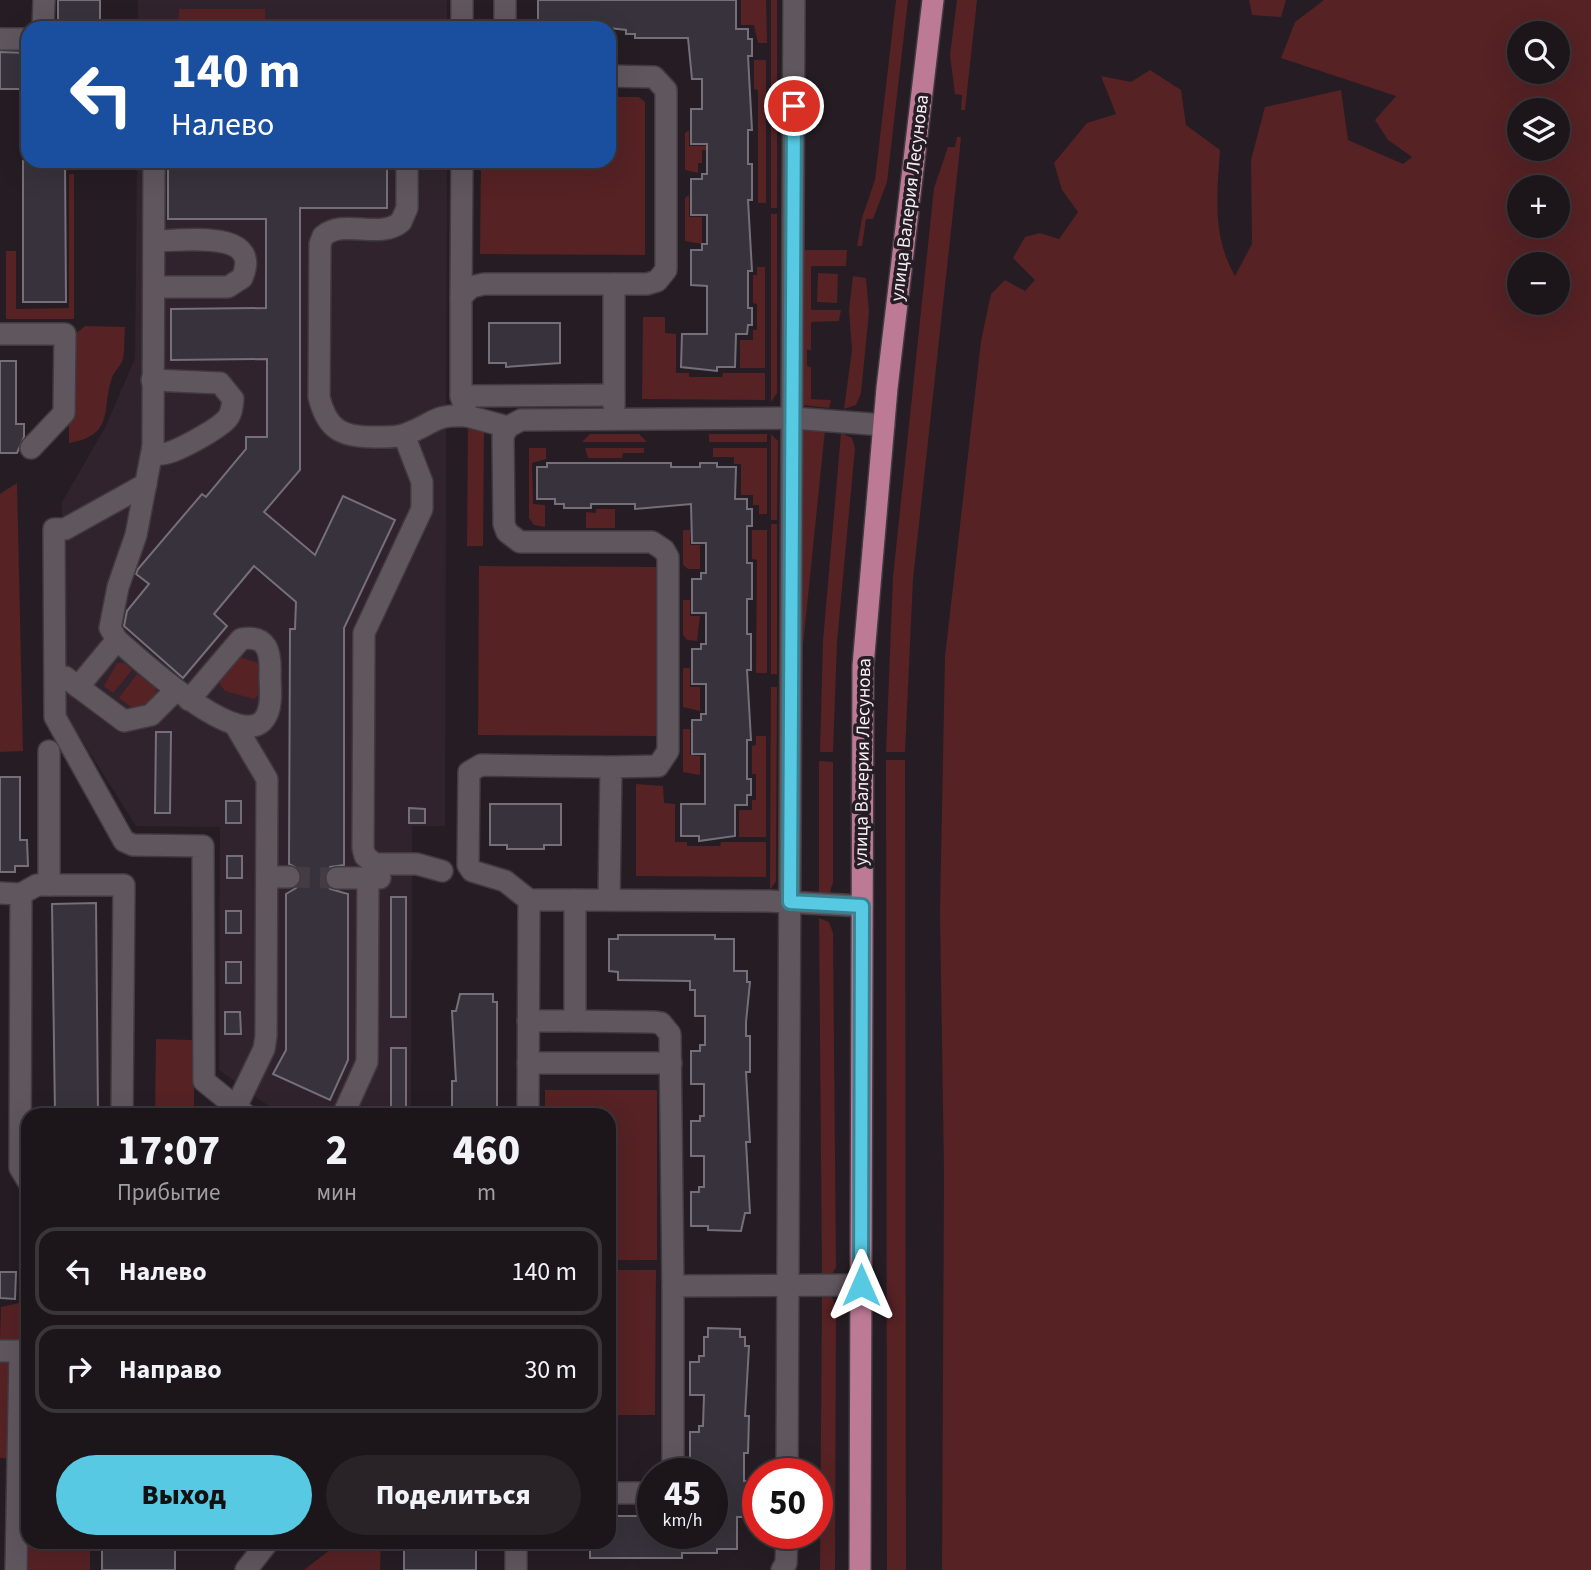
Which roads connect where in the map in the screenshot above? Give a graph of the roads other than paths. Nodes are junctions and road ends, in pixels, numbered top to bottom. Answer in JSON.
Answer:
{"nodes":[{"id":1,"x":44,"y":0,"type":"edge"},
{"id":2,"x":462,"y":0,"type":"edge"},
{"id":3,"x":505,"y":0,"type":"edge"},
{"id":4,"x":794,"y":0,"type":"edge"},
{"id":5,"x":933,"y":0,"type":"edge"},
{"id":6,"x":43,"y":21,"type":"edge"},
{"id":7,"x":462,"y":21,"type":"edge"},
{"id":8,"x":505,"y":21,"type":"edge"},
{"id":9,"x":0,"y":39,"type":"edge"},
{"id":10,"x":21,"y":39,"type":"edge"},
{"id":11,"x":616,"y":76,"type":"edge"},
{"id":12,"x":154,"y":168,"type":"edge"},
{"id":13,"x":407,"y":168,"type":"edge"},
{"id":14,"x":461,"y":168,"type":"edge"},
{"id":15,"x":154,"y":241,"type":"junction"},
{"id":16,"x":614,"y":284,"type":"junction"},
{"id":17,"x":154,"y":287,"type":"junction"},
{"id":18,"x":461,"y":297,"type":"junction"},
{"id":19,"x":0,"y":334,"type":"edge"},
{"id":20,"x":152,"y":380,"type":"junction"},
{"id":21,"x":614,"y":395,"type":"junction"},
{"id":22,"x":464,"y":406,"type":"junction"},
{"id":23,"x":792,"y":418,"type":"junction"},
{"id":24,"x":614,"y":419,"type":"junction"},
{"id":25,"x":884,"y":425,"type":"junction"},
{"id":26,"x":508,"y":427,"type":"junction"},
{"id":27,"x":404,"y":435,"type":"junction"},
{"id":28,"x":153,"y":446,"type":"junction"},
{"id":29,"x":31,"y":448,"type":"dead end"},
{"id":30,"x":146,"y":484,"type":"junction"},
{"id":31,"x":117,"y":640,"type":"junction"},
{"id":32,"x":183,"y":695,"type":"junction"},
{"id":33,"x":235,"y":725,"type":"junction"},
{"id":34,"x":49,"y":751,"type":"dead end"},
{"id":35,"x":611,"y":767,"type":"junction"},
{"id":36,"x":442,"y":871,"type":"junction"},
{"id":37,"x":472,"y":871,"type":"junction"},
{"id":38,"x":267,"y":877,"type":"junction"},
{"id":39,"x":289,"y":877,"type":"tunnel mouth"},
{"id":40,"x":337,"y":878,"type":"tunnel mouth"},
{"id":41,"x":368,"y":878,"type":"junction"},
{"id":42,"x":49,"y":885,"type":"junction"},
{"id":43,"x":10,"y":894,"type":"edge"},
{"id":44,"x":529,"y":900,"type":"junction"},
{"id":45,"x":575,"y":900,"type":"junction"},
{"id":46,"x":609,"y":900,"type":"junction"},
{"id":47,"x":790,"y":902,"type":"junction"},
{"id":48,"x":862,"y":906,"type":"junction"},
{"id":49,"x":528,"y":1021,"type":"junction"},
{"id":50,"x":575,"y":1021,"type":"junction"},
{"id":51,"x":528,"y":1063,"type":"junction"},
{"id":52,"x":671,"y":1063,"type":"junction"},
{"id":53,"x":122,"y":1108,"type":"edge"},
{"id":54,"x":237,"y":1108,"type":"edge"},
{"id":55,"x":242,"y":1108,"type":"edge"},
{"id":56,"x":346,"y":1108,"type":"edge"},
{"id":57,"x":528,"y":1108,"type":"edge"},
{"id":58,"x":21,"y":1170,"type":"edge"},
{"id":59,"x":861,"y":1285,"type":"junction"},
{"id":60,"x":673,"y":1286,"type":"junction"},
{"id":61,"x":788,"y":1286,"type":"junction"},
{"id":62,"x":16,"y":1351,"type":"edge"},
{"id":63,"x":673,"y":1458,"type":"edge"},
{"id":64,"x":787,"y":1458,"type":"edge"},
{"id":65,"x":616,"y":1493,"type":"edge"},
{"id":66,"x":637,"y":1493,"type":"edge"},
{"id":67,"x":262,"y":1549,"type":"edge"},
{"id":68,"x":516,"y":1549,"type":"edge"},
{"id":69,"x":786,"y":1549,"type":"edge"},
{"id":70,"x":16,"y":1570,"type":"edge"},
{"id":71,"x":246,"y":1570,"type":"edge"},
{"id":72,"x":516,"y":1570,"type":"edge"},
{"id":73,"x":782,"y":1570,"type":"edge"},
{"id":74,"x":860,"y":1570,"type":"edge"}],
"edges":[{"from":1,"to":6,"type":"lane"},
{"from":2,"to":7,"type":"lane"},
{"from":3,"to":8,"type":"lane"},
{"from":4,"to":23,"type":"lane"},
{"from":5,"to":25,"type":"main road","name":"улица Валерия Лесунова"},
{"from":9,"to":10,"type":"lane"},
{"from":11,"to":16,"type":"lane"},
{"from":12,"to":15,"type":"lane"},
{"from":13,"to":27,"type":"lane"},
{"from":14,"to":18,"type":"lane"},
{"from":15,"to":17,"type":"lane"},
{"from":15,"to":17,"type":"lane"},
{"from":16,"to":18,"type":"lane"},
{"from":16,"to":21,"type":"lane"},
{"from":17,"to":20,"type":"lane"},
{"from":18,"to":22,"type":"lane"},
{"from":19,"to":29,"type":"lane"},
{"from":20,"to":28,"type":"lane"},
{"from":20,"to":28,"type":"lane"},
{"from":21,"to":22,"type":"lane"},
{"from":21,"to":24,"type":"lane"},
{"from":22,"to":26,"type":"lane"},
{"from":22,"to":27,"type":"lane"},
{"from":23,"to":24,"type":"lane"},
{"from":23,"to":25,"type":"lane"},
{"from":23,"to":47,"type":"lane"},
{"from":24,"to":26,"type":"lane"},
{"from":25,"to":48,"type":"main road","name":"улица Валерия Лесунова"},
{"from":26,"to":35,"type":"lane"},
{"from":27,"to":36,"type":"lane"},
{"from":28,"to":30,"type":"lane"},
{"from":30,"to":31,"type":"lane"},
{"from":30,"to":54,"type":"lane"},
{"from":31,"to":32,"type":"lane"},
{"from":31,"to":32,"type":"lane"},
{"from":32,"to":33,"type":"lane"},
{"from":32,"to":33,"type":"lane"},
{"from":33,"to":38,"type":"lane"},
{"from":34,"to":42,"type":"lane"},
{"from":35,"to":37,"type":"lane"},
{"from":35,"to":46,"type":"lane"},
{"from":36,"to":37,"type":"lane"},
{"from":36,"to":41,"type":"lane"},
{"from":37,"to":44,"type":"lane"},
{"from":38,"to":39,"type":"lane"},
{"from":38,"to":55,"type":"lane"},
{"from":40,"to":41,"type":"lane"},
{"from":41,"to":56,"type":"lane"},
{"from":42,"to":43,"type":"lane"},
{"from":42,"to":53,"type":"lane"},
{"from":43,"to":58,"type":"lane"},
{"from":44,"to":45,"type":"lane"},
{"from":44,"to":49,"type":"lane"},
{"from":45,"to":46,"type":"lane"},
{"from":45,"to":50,"type":"lane"},
{"from":46,"to":47,"type":"lane"},
{"from":47,"to":48,"type":"lane"},
{"from":47,"to":61,"type":"lane"},
{"from":48,"to":59,"type":"main road","name":"улица Валерия Лесунова"},
{"from":49,"to":50,"type":"lane"},
{"from":49,"to":51,"type":"lane"},
{"from":50,"to":52,"type":"lane"},
{"from":51,"to":52,"type":"lane"},
{"from":51,"to":57,"type":"lane"},
{"from":52,"to":60,"type":"lane"},
{"from":59,"to":61,"type":"lane"},
{"from":59,"to":74,"type":"main road","name":"улица Валерия Лесунова"},
{"from":60,"to":61,"type":"lane"},
{"from":60,"to":63,"type":"lane"},
{"from":61,"to":64,"type":"lane"},
{"from":62,"to":70,"type":"lane"},
{"from":65,"to":66,"type":"lane"},
{"from":67,"to":71,"type":"lane"},
{"from":68,"to":72,"type":"lane"},
{"from":69,"to":73,"type":"lane"}]}
